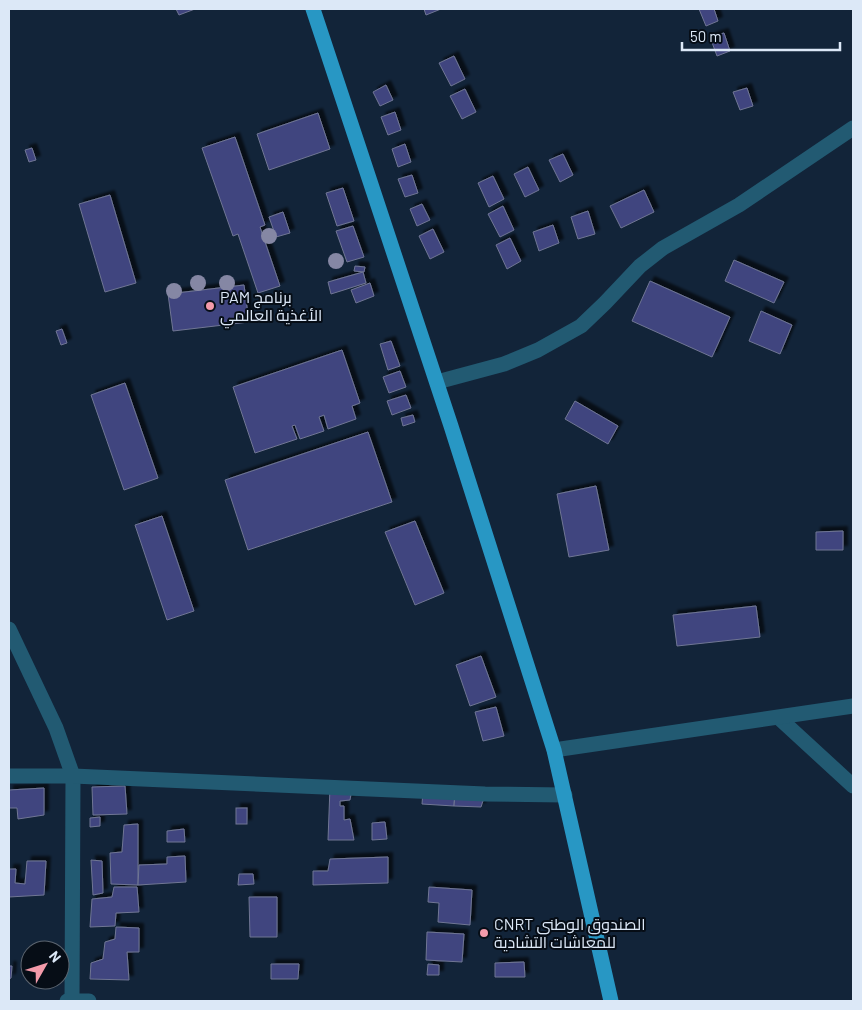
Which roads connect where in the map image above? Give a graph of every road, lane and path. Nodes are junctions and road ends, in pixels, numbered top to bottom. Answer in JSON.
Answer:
{"nodes":[{"id":1,"x":313,"y":9,"type":"edge"},
{"id":2,"x":853,"y":128,"type":"edge"},
{"id":3,"x":437,"y":382,"type":"junction"},
{"id":4,"x":9,"y":629,"type":"edge"},
{"id":5,"x":853,"y":706,"type":"edge"},
{"id":6,"x":779,"y":718,"type":"junction"},
{"id":7,"x":554,"y":750,"type":"junction"},
{"id":8,"x":9,"y":776,"type":"edge"},
{"id":9,"x":73,"y":776,"type":"junction"},
{"id":10,"x":853,"y":786,"type":"edge"},
{"id":11,"x":565,"y":795,"type":"junction"},
{"id":12,"x":70,"y":1001,"type":"edge"},
{"id":13,"x":89,"y":1001,"type":"edge"},
{"id":14,"x":611,"y":1001,"type":"edge"}],
"edges":[{"from":1,"to":3,"type":"highway"},
{"from":2,"to":3,"type":"street"},
{"from":3,"to":7,"type":"highway"},
{"from":4,"to":9,"type":"street"},
{"from":5,"to":6,"type":"street"},
{"from":6,"to":7,"type":"street"},
{"from":6,"to":10,"type":"street"},
{"from":7,"to":11,"type":"highway"},
{"from":8,"to":9,"type":"street"},
{"from":9,"to":11,"type":"street"},
{"from":9,"to":12,"type":"street"},
{"from":11,"to":14,"type":"highway"},
{"from":12,"to":13,"type":"street"}]}
